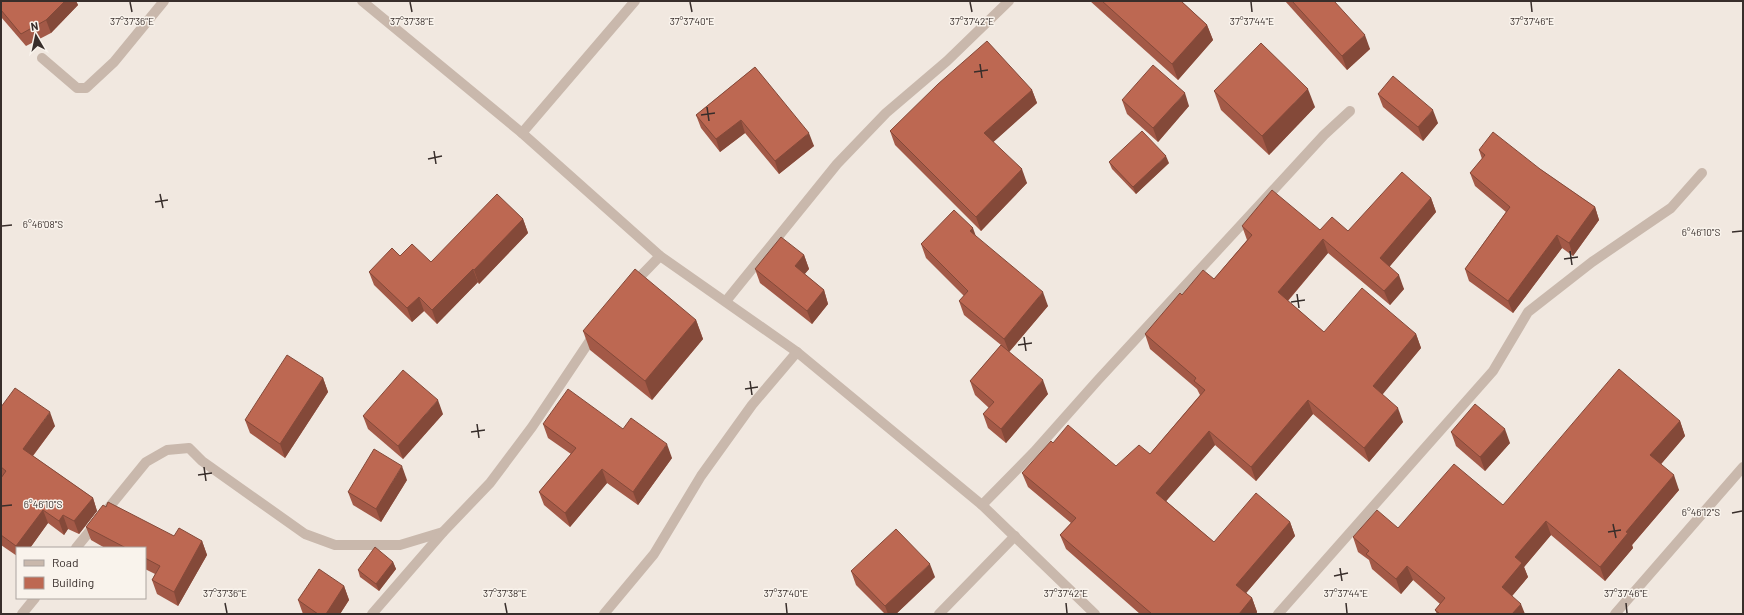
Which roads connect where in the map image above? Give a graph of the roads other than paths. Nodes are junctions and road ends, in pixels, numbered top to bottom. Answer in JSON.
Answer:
{"nodes":[{"id":1,"x":164,"y":1,"type":"edge"},
{"id":2,"x":362,"y":1,"type":"edge"},
{"id":3,"x":635,"y":1,"type":"edge"},
{"id":4,"x":1009,"y":1,"type":"edge"},
{"id":5,"x":42,"y":58,"type":"dead end"},
{"id":6,"x":1350,"y":112,"type":"dead end"},
{"id":7,"x":522,"y":133,"type":"junction"},
{"id":8,"x":1702,"y":173,"type":"dead end"},
{"id":9,"x":660,"y":256,"type":"junction"},
{"id":10,"x":624,"y":294,"type":"edge"},
{"id":11,"x":726,"y":301,"type":"junction"},
{"id":12,"x":603,"y":322,"type":"edge"},
{"id":13,"x":797,"y":352,"type":"junction"},
{"id":14,"x":1743,"y":467,"type":"edge"},
{"id":15,"x":982,"y":505,"type":"junction"},
{"id":16,"x":444,"y":531,"type":"junction"},
{"id":17,"x":1015,"y":536,"type":"junction"},
{"id":18,"x":77,"y":547,"type":"edge"},
{"id":19,"x":34,"y":599,"type":"edge"},
{"id":20,"x":22,"y":614,"type":"edge"},
{"id":21,"x":372,"y":614,"type":"edge"},
{"id":22,"x":604,"y":614,"type":"edge"},
{"id":23,"x":939,"y":614,"type":"edge"},
{"id":24,"x":1095,"y":614,"type":"edge"},
{"id":25,"x":1278,"y":614,"type":"edge"},
{"id":26,"x":1615,"y":614,"type":"edge"}],
"edges":[{"from":1,"to":5,"type":"street"},
{"from":2,"to":7,"type":"street"},
{"from":3,"to":7,"type":"street"},
{"from":4,"to":11,"type":"street"},
{"from":6,"to":15,"type":"street"},
{"from":7,"to":9,"type":"street"},
{"from":8,"to":25,"type":"street"},
{"from":9,"to":10,"type":"street"},
{"from":9,"to":11,"type":"street"},
{"from":11,"to":13,"type":"street"},
{"from":12,"to":16,"type":"street"},
{"from":13,"to":15,"type":"street"},
{"from":13,"to":22,"type":"street"},
{"from":14,"to":26,"type":"street"},
{"from":15,"to":17,"type":"street"},
{"from":16,"to":18,"type":"street"},
{"from":16,"to":21,"type":"street"},
{"from":17,"to":23,"type":"street"},
{"from":17,"to":24,"type":"street"},
{"from":19,"to":20,"type":"street"}]}
